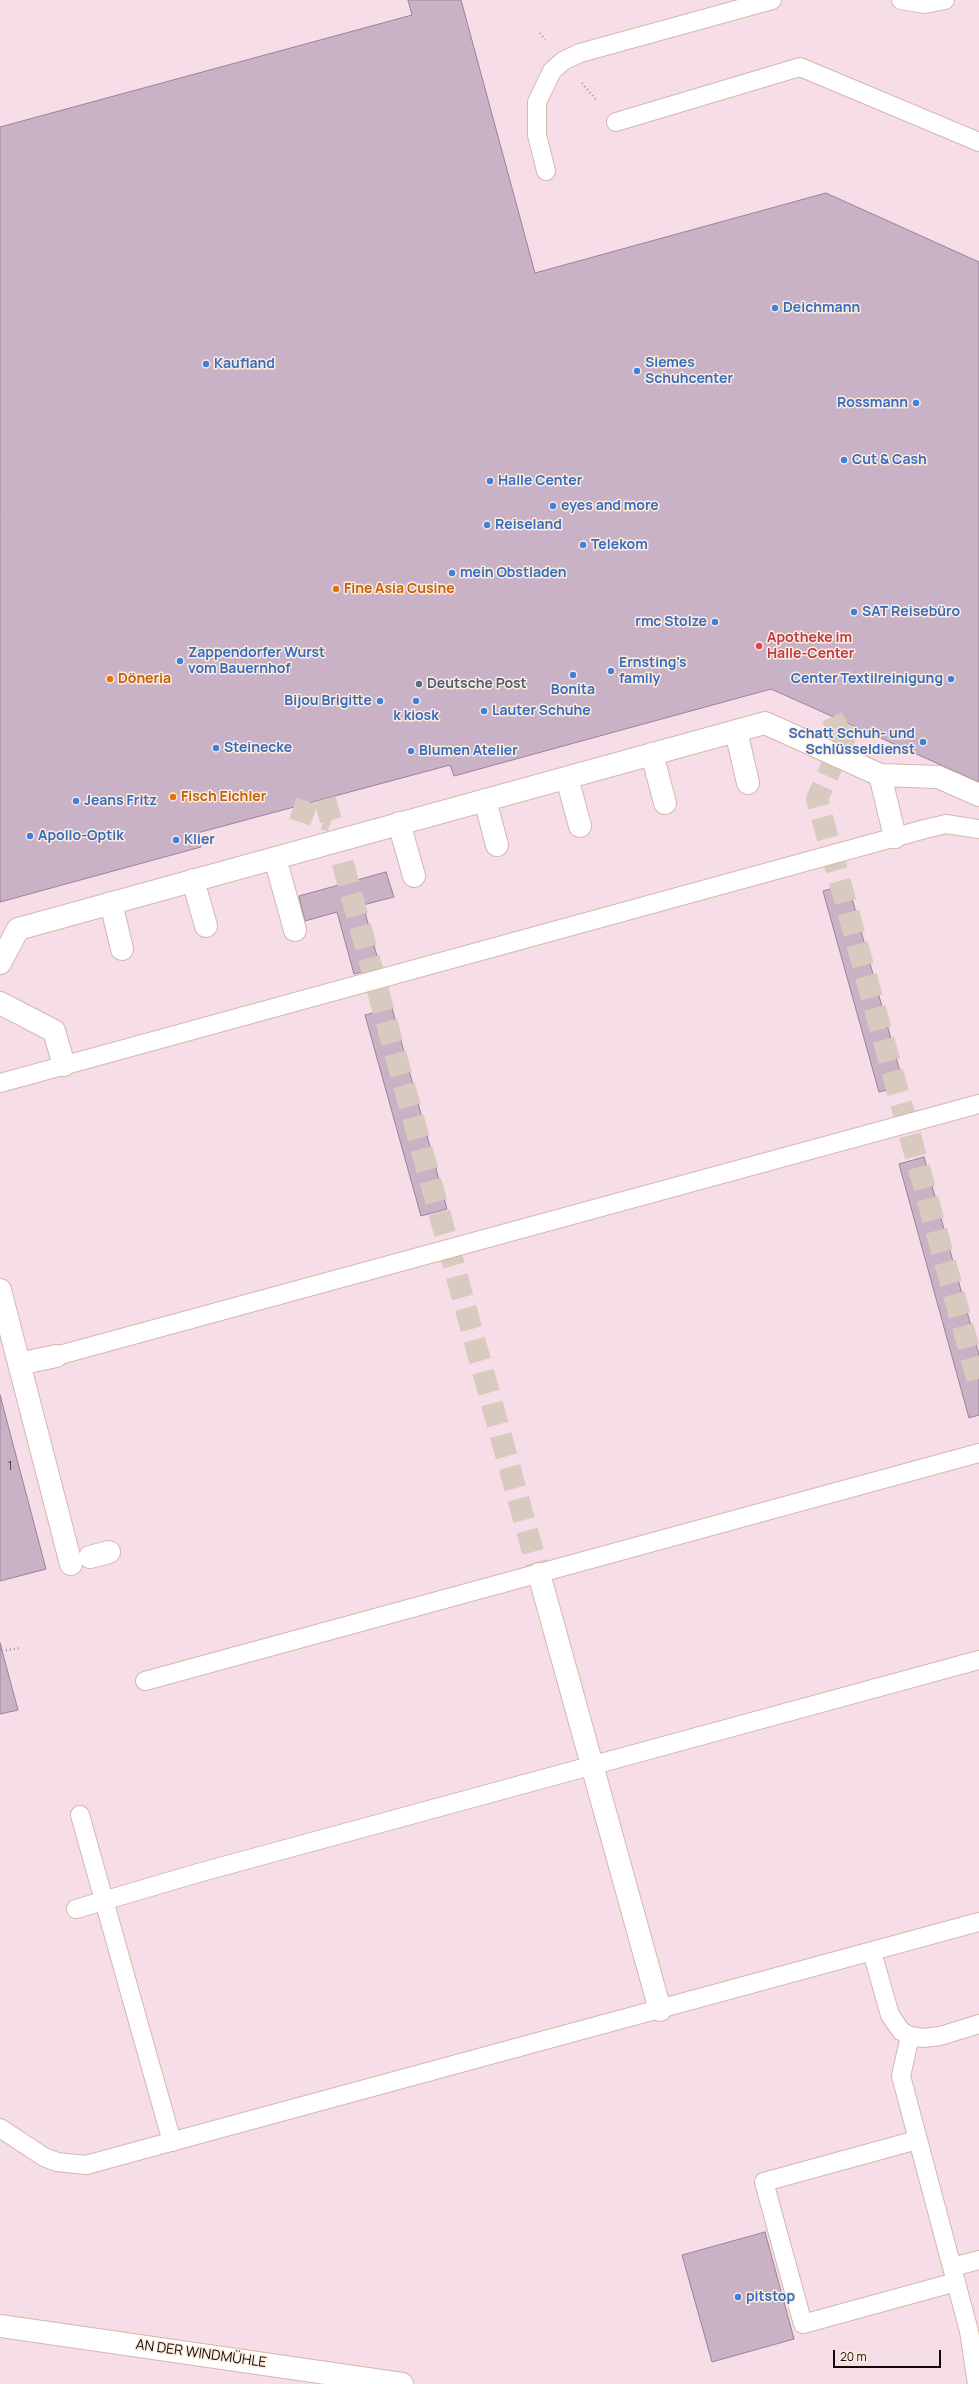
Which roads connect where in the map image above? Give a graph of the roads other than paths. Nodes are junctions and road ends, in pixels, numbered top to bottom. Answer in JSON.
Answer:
{"nodes":[{"id":1,"x":772,"y":0,"type":"edge"},
{"id":2,"x":901,"y":0,"type":"edge"},
{"id":3,"x":945,"y":0,"type":"edge"},
{"id":4,"x":616,"y":122,"type":"dead end"},
{"id":5,"x":979,"y":142,"type":"edge"},
{"id":6,"x":546,"y":172,"type":"dead end"},
{"id":7,"x":736,"y":731,"type":"junction"},
{"id":8,"x":652,"y":754,"type":"junction"},
{"id":9,"x":880,"y":775,"type":"junction"},
{"id":10,"x":567,"y":778,"type":"junction"},
{"id":11,"x":748,"y":782,"type":"dead end"},
{"id":12,"x":979,"y":795,"type":"edge"},
{"id":13,"x":485,"y":800,"type":"junction"},
{"id":14,"x":665,"y":803,"type":"dead end"},
{"id":15,"x":399,"y":823,"type":"junction"},
{"id":16,"x":580,"y":826,"type":"dead end"},
{"id":17,"x":979,"y":829,"type":"edge"},
{"id":18,"x":895,"y":837,"type":"junction"},
{"id":19,"x":497,"y":845,"type":"dead end"},
{"id":20,"x":275,"y":858,"type":"junction"},
{"id":21,"x":414,"y":876,"type":"dead end"},
{"id":22,"x":193,"y":880,"type":"junction"},
{"id":23,"x":110,"y":903,"type":"junction"},
{"id":24,"x":206,"y":926,"type":"dead end"},
{"id":25,"x":295,"y":930,"type":"dead end"},
{"id":26,"x":122,"y":949,"type":"dead end"},
{"id":27,"x":0,"y":963,"type":"edge"},
{"id":28,"x":0,"y":1002,"type":"edge"},
{"id":29,"x":64,"y":1065,"type":"junction"},
{"id":30,"x":0,"y":1083,"type":"edge"},
{"id":31,"x":979,"y":1104,"type":"edge"},
{"id":32,"x":0,"y":1290,"type":"edge"},
{"id":33,"x":56,"y":1356,"type":"joint"},
{"id":34,"x":19,"y":1364,"type":"junction"},
{"id":35,"x":979,"y":1453,"type":"edge"},
{"id":36,"x":90,"y":1558,"type":"dead end"},
{"id":37,"x":539,"y":1574,"type":"junction"},
{"id":38,"x":979,"y":1660,"type":"edge"},
{"id":39,"x":145,"y":1681,"type":"dead end"},
{"id":40,"x":592,"y":1766,"type":"junction"},
{"id":41,"x":80,"y":1815,"type":"dead end"},
{"id":42,"x":104,"y":1902,"type":"junction"},
{"id":43,"x":76,"y":1909,"type":"dead end"},
{"id":44,"x":979,"y":1922,"type":"edge"},
{"id":45,"x":872,"y":1952,"type":"junction"},
{"id":46,"x":660,"y":2010,"type":"junction"},
{"id":47,"x":979,"y":2024,"type":"edge"},
{"id":48,"x":910,"y":2036,"type":"junction"},
{"id":49,"x":0,"y":2128,"type":"edge"},
{"id":50,"x":917,"y":2140,"type":"junction"},
{"id":51,"x":172,"y":2142,"type":"junction"},
{"id":52,"x":979,"y":2260,"type":"edge"},
{"id":53,"x":954,"y":2275,"type":"junction"},
{"id":54,"x":0,"y":2326,"type":"edge"},
{"id":55,"x":310,"y":2377,"type":"edge"},
{"id":56,"x":402,"y":2384,"type":"edge"},
{"id":57,"x":977,"y":2384,"type":"edge"}],
"edges":[{"from":1,"to":6,"type":"lane"},
{"from":2,"to":3,"type":"lane"},
{"from":4,"to":5,"type":"lane"},
{"from":7,"to":8,"type":"street"},
{"from":7,"to":9,"type":"street"},
{"from":7,"to":11,"type":"street"},
{"from":8,"to":10,"type":"street"},
{"from":8,"to":14,"type":"street"},
{"from":9,"to":12,"type":"street"},
{"from":9,"to":18,"type":"street"},
{"from":10,"to":13,"type":"street"},
{"from":10,"to":16,"type":"street"},
{"from":13,"to":15,"type":"street"},
{"from":13,"to":19,"type":"street"},
{"from":15,"to":20,"type":"street"},
{"from":15,"to":21,"type":"street"},
{"from":17,"to":18,"type":"lane"},
{"from":18,"to":29,"type":"lane"},
{"from":20,"to":22,"type":"street"},
{"from":20,"to":25,"type":"street"},
{"from":22,"to":23,"type":"street"},
{"from":22,"to":24,"type":"street"},
{"from":23,"to":26,"type":"street"},
{"from":23,"to":27,"type":"street"},
{"from":28,"to":29,"type":"street"},
{"from":29,"to":30,"type":"lane"},
{"from":31,"to":33,"type":"lane"},
{"from":32,"to":34,"type":"street"},
{"from":33,"to":34,"type":"street"},
{"from":34,"to":36,"type":"street"},
{"from":35,"to":37,"type":"lane"},
{"from":37,"to":39,"type":"lane"},
{"from":37,"to":40,"type":"street"},
{"from":38,"to":40,"type":"lane"},
{"from":40,"to":42,"type":"lane"},
{"from":40,"to":46,"type":"street"},
{"from":41,"to":42,"type":"lane"},
{"from":42,"to":43,"type":"lane"},
{"from":42,"to":51,"type":"lane"},
{"from":44,"to":45,"type":"lane"},
{"from":45,"to":46,"type":"lane"},
{"from":45,"to":48,"type":"lane"},
{"from":46,"to":51,"type":"lane"},
{"from":47,"to":48,"type":"lane"},
{"from":48,"to":50,"type":"lane"},
{"from":49,"to":51,"type":"lane"},
{"from":50,"to":53,"type":"lane"},
{"from":50,"to":53,"type":"lane"},
{"from":52,"to":53,"type":"lane"},
{"from":53,"to":57,"type":"lane"},
{"from":54,"to":55,"type":"street","name":"AN DER WINDMÜHLE"},
{"from":55,"to":56,"type":"street","name":"AN DER WINDMÜHLE"}]}
